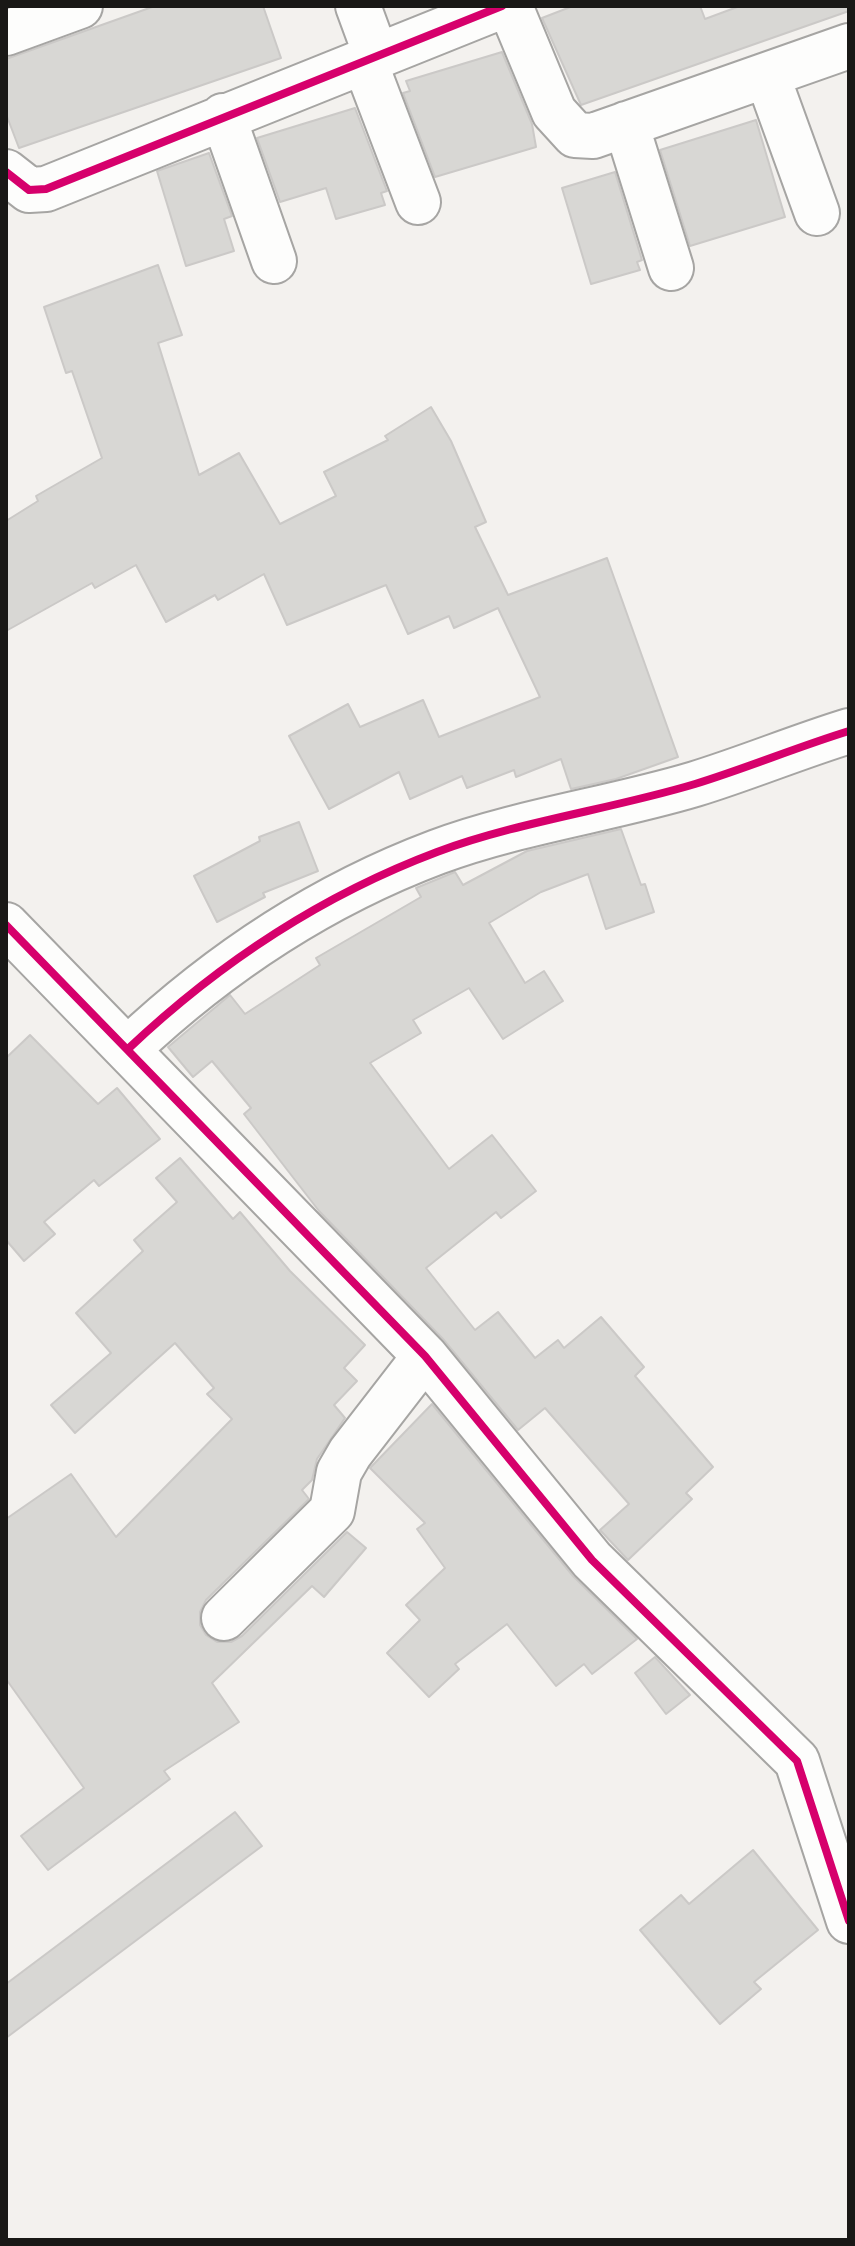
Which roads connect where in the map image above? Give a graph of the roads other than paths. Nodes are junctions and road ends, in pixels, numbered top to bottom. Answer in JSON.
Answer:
{"nodes":[{"id":1,"x":80,"y":6,"type":"edge"},
{"id":2,"x":358,"y":6,"type":"edge"},
{"id":3,"x":502,"y":6,"type":"edge"},
{"id":4,"x":510,"y":6,"type":"edge"},
{"id":5,"x":6,"y":33,"type":"edge"},
{"id":6,"x":849,"y":46,"type":"edge"},
{"id":7,"x":370,"y":57,"type":"junction"},
{"id":8,"x":767,"y":75,"type":"junction"},
{"id":9,"x":223,"y":116,"type":"junction"},
{"id":10,"x":626,"y":124,"type":"junction"},
{"id":11,"x":6,"y":172,"type":"edge"},
{"id":12,"x":418,"y":202,"type":"dead end"},
{"id":13,"x":817,"y":213,"type":"dead end"},
{"id":14,"x":274,"y":261,"type":"dead end"},
{"id":15,"x":671,"y":268,"type":"dead end"},
{"id":16,"x":849,"y":731,"type":"edge"},
{"id":17,"x":6,"y":925,"type":"edge"},
{"id":18,"x":128,"y":1049,"type":"junction"},
{"id":19,"x":425,"y":1356,"type":"junction"},
{"id":20,"x":224,"y":1618,"type":"dead end"},
{"id":21,"x":849,"y":1921,"type":"edge"}],
"edges":[{"from":1,"to":5,"type":"street"},
{"from":2,"to":7,"type":"street"},
{"from":3,"to":7,"type":"street"},
{"from":4,"to":10,"type":"street"},
{"from":6,"to":8,"type":"street"},
{"from":7,"to":9,"type":"street"},
{"from":7,"to":12,"type":"street"},
{"from":8,"to":10,"type":"street"},
{"from":8,"to":13,"type":"street"},
{"from":9,"to":11,"type":"street"},
{"from":9,"to":14,"type":"street"},
{"from":10,"to":15,"type":"street"},
{"from":16,"to":18,"type":"street"},
{"from":17,"to":18,"type":"street"},
{"from":18,"to":19,"type":"street"},
{"from":19,"to":20,"type":"street"},
{"from":19,"to":21,"type":"street"}]}
